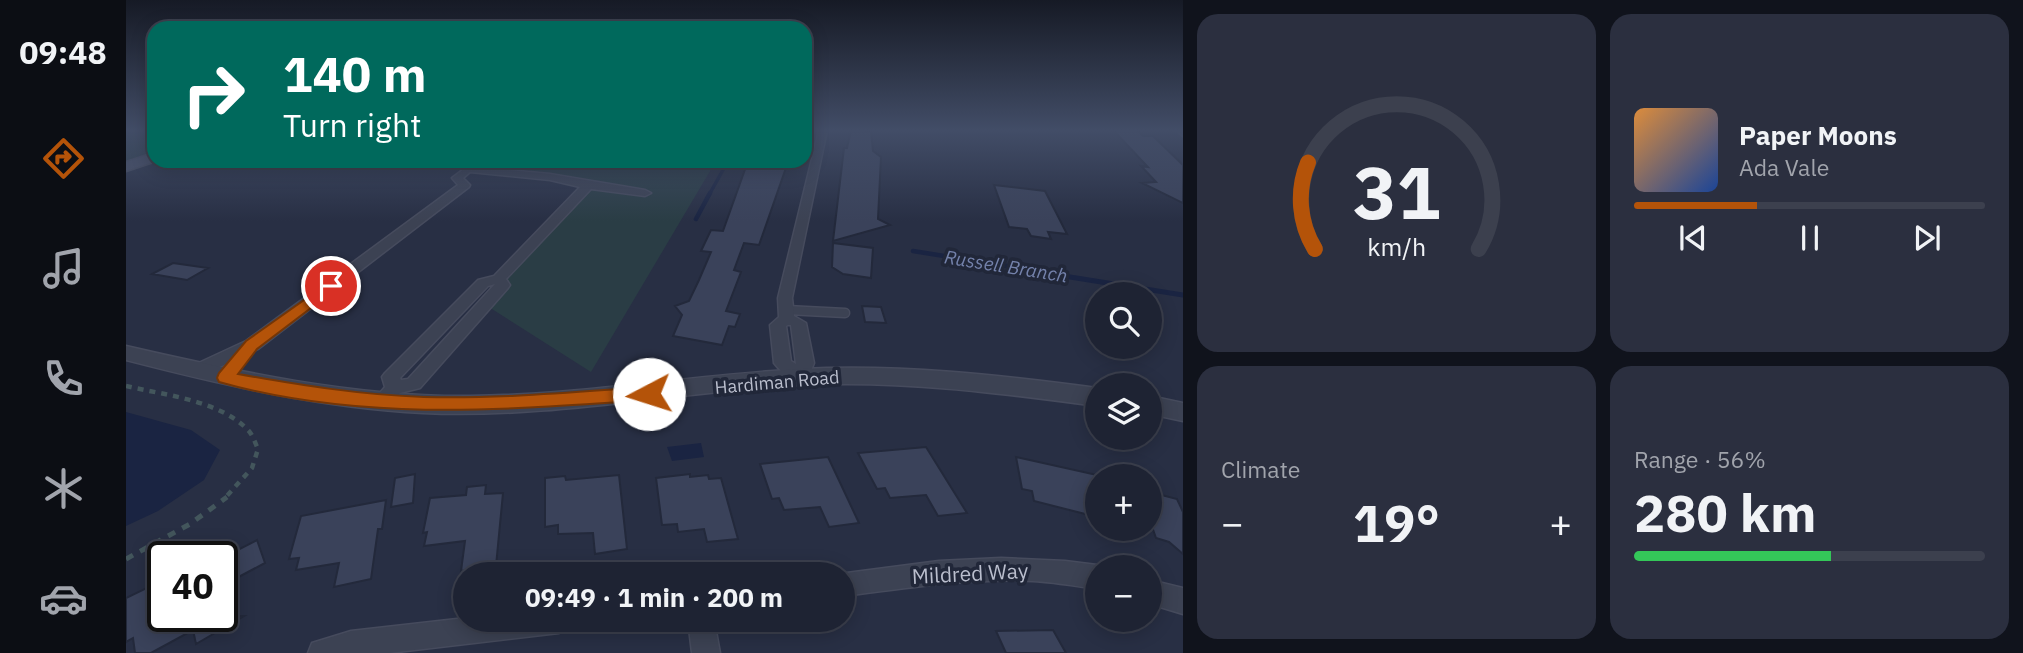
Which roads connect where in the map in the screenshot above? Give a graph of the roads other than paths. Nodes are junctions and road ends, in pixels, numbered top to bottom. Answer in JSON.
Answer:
{"nodes":[{"id":1,"x":143,"y":160,"type":"edge"},
{"id":2,"x":816,"y":160,"type":"edge"},
{"id":3,"x":126,"y":167,"type":"edge"},
{"id":4,"x":588,"y":186,"type":"junction"},
{"id":5,"x":645,"y":193,"type":"dead end"},
{"id":6,"x":845,"y":313,"type":"dead end"},
{"id":7,"x":787,"y":314,"type":"junction"},
{"id":8,"x":251,"y":345,"type":"junction"},
{"id":9,"x":126,"y":353,"type":"edge"},
{"id":10,"x":196,"y":370,"type":"junction"},
{"id":11,"x":801,"y":377,"type":"junction"},
{"id":12,"x":226,"y":378,"type":"junction"},
{"id":13,"x":389,"y":394,"type":"junction"},
{"id":14,"x":1085,"y":395,"type":"edge"},
{"id":15,"x":1162,"y":408,"type":"edge"},
{"id":16,"x":1183,"y":412,"type":"edge"},
{"id":17,"x":1085,"y":575,"type":"edge"},
{"id":18,"x":855,"y":583,"type":"edge"},
{"id":19,"x":1162,"y":597,"type":"edge"},
{"id":20,"x":1181,"y":606,"type":"edge"},
{"id":21,"x":455,"y":632,"type":"edge"},
{"id":22,"x":703,"y":632,"type":"edge"},
{"id":23,"x":322,"y":653,"type":"edge"},
{"id":24,"x":706,"y":653,"type":"edge"}],
"edges":[{"from":1,"to":3,"type":"main road"},
{"from":2,"to":7,"type":"street"},
{"from":4,"to":5,"type":"street"},
{"from":4,"to":8,"type":"street"},
{"from":4,"to":13,"type":"street"},
{"from":6,"to":7,"type":"lane"},
{"from":7,"to":11,"type":"street"},
{"from":8,"to":10,"type":"street"},
{"from":8,"to":12,"type":"street"},
{"from":9,"to":10,"type":"street","name":"Hardiman Road"},
{"from":10,"to":12,"type":"street","name":"Hardiman Road"},
{"from":11,"to":13,"type":"street","name":"Hardiman Road"},
{"from":11,"to":14,"type":"street","name":"Hardiman Road"},
{"from":12,"to":13,"type":"street","name":"Hardiman Road"},
{"from":15,"to":16,"type":"street"},
{"from":17,"to":18,"type":"street","name":"Mildred Way"},
{"from":19,"to":20,"type":"street"},
{"from":21,"to":23,"type":"street"},
{"from":22,"to":24,"type":"street"}]}
